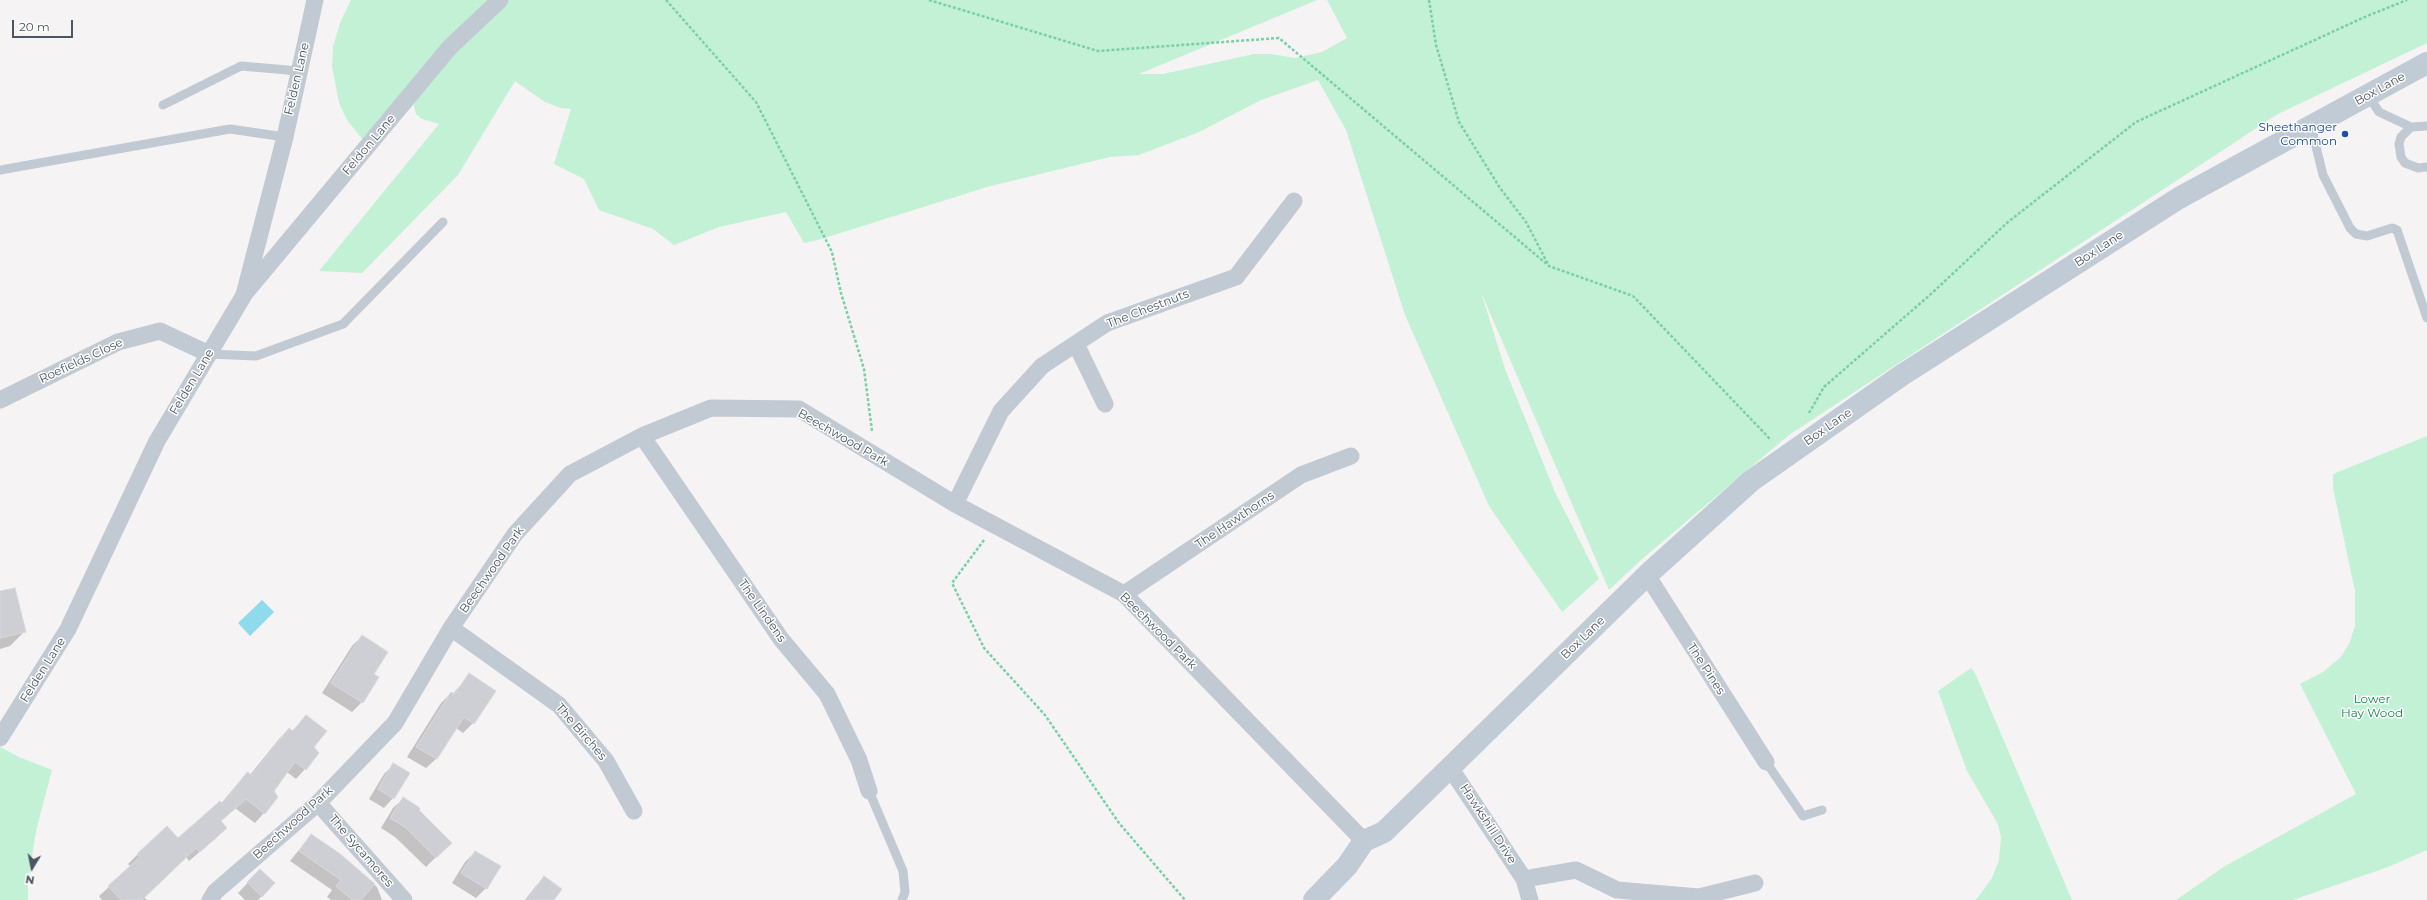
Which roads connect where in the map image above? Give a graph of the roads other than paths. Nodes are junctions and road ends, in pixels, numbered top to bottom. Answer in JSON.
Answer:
{"nodes":[{"id":1,"x":315,"y":0,"type":"edge"},
{"id":2,"x":500,"y":0,"type":"edge"},
{"id":3,"x":2427,"y":63,"type":"edge"},
{"id":4,"x":299,"y":71,"type":"junction"},
{"id":5,"x":2368,"y":95,"type":"junction"},
{"id":6,"x":163,"y":105,"type":"dead end"},
{"id":7,"x":2311,"y":126,"type":"junction"},
{"id":8,"x":2427,"y":126,"type":"edge"},
{"id":9,"x":2411,"y":127,"type":"junction"},
{"id":10,"x":285,"y":137,"type":"junction"},
{"id":11,"x":2427,"y":167,"type":"edge"},
{"id":12,"x":0,"y":170,"type":"edge"},
{"id":13,"x":1294,"y":201,"type":"dead end"},
{"id":14,"x":443,"y":222,"type":"dead end"},
{"id":15,"x":244,"y":295,"type":"junction"},
{"id":16,"x":2427,"y":318,"type":"edge"},
{"id":17,"x":1076,"y":344,"type":"junction"},
{"id":18,"x":209,"y":354,"type":"junction"},
{"id":19,"x":0,"y":400,"type":"edge"},
{"id":20,"x":1105,"y":404,"type":"dead end"},
{"id":21,"x":642,"y":436,"type":"junction"},
{"id":22,"x":1351,"y":456,"type":"dead end"},
{"id":23,"x":955,"y":504,"type":"junction"},
{"id":24,"x":1647,"y":576,"type":"junction"},
{"id":25,"x":1124,"y":594,"type":"junction"},
{"id":26,"x":451,"y":628,"type":"junction"},
{"id":27,"x":0,"y":738,"type":"edge"},
{"id":28,"x":1766,"y":762,"type":"joint"},
{"id":29,"x":1451,"y":769,"type":"junction"},
{"id":30,"x":869,"y":791,"type":"joint"},
{"id":31,"x":318,"y":803,"type":"junction"},
{"id":32,"x":1822,"y":810,"type":"dead end"},
{"id":33,"x":634,"y":811,"type":"dead end"},
{"id":34,"x":1364,"y":841,"type":"junction"},
{"id":35,"x":1524,"y":879,"type":"junction"},
{"id":36,"x":1755,"y":883,"type":"dead end"},
{"id":37,"x":210,"y":900,"type":"edge"},
{"id":38,"x":404,"y":900,"type":"edge"},
{"id":39,"x":902,"y":900,"type":"edge"},
{"id":40,"x":1314,"y":900,"type":"edge"},
{"id":41,"x":1530,"y":900,"type":"edge"}],
"edges":[{"from":1,"to":4,"type":"street","name":"Felden Lane"},
{"from":2,"to":15,"type":"street","name":"Feldon Lane"},
{"from":3,"to":5,"type":"main road","name":"Box Lane"},
{"from":4,"to":6,"type":"lane"},
{"from":4,"to":10,"type":"street","name":"Felden Lane"},
{"from":5,"to":7,"type":"main road","name":"Box Lane"},
{"from":5,"to":9,"type":"lane"},
{"from":7,"to":16,"type":"lane"},
{"from":7,"to":24,"type":"main road","name":"Box Lane"},
{"from":8,"to":9,"type":"lane"},
{"from":9,"to":11,"type":"lane"},
{"from":10,"to":12,"type":"lane"},
{"from":10,"to":15,"type":"street","name":"Felden Lane"},
{"from":13,"to":17,"type":"street","name":"The Chestnuts"},
{"from":14,"to":18,"type":"lane"},
{"from":15,"to":18,"type":"street","name":"Felden Lane"},
{"from":17,"to":20,"type":"street"},
{"from":17,"to":23,"type":"street","name":"The Chestnuts"},
{"from":18,"to":19,"type":"street","name":"Roefields Close"},
{"from":18,"to":27,"type":"street","name":"Felden Lane"},
{"from":21,"to":23,"type":"street","name":"Beechwood Park"},
{"from":21,"to":26,"type":"street","name":"Beechwood Park"},
{"from":21,"to":30,"type":"street","name":"The Lindens"},
{"from":22,"to":25,"type":"street","name":"The Hawthorns"},
{"from":23,"to":25,"type":"street","name":"Beechwood Park"},
{"from":24,"to":28,"type":"street","name":"The Pines"},
{"from":24,"to":29,"type":"main road","name":"Box Lane"},
{"from":25,"to":34,"type":"street","name":"Beechwood Park"},
{"from":26,"to":31,"type":"street","name":"Beechwood Park"},
{"from":26,"to":33,"type":"street","name":"The Birches"},
{"from":28,"to":32,"type":"lane"},
{"from":29,"to":34,"type":"main road","name":"Box Lane"},
{"from":29,"to":35,"type":"street","name":"Hawkshill Drive"},
{"from":30,"to":39,"type":"lane"},
{"from":31,"to":37,"type":"street","name":"Beechwood Park"},
{"from":31,"to":38,"type":"street","name":"The Sycamores"},
{"from":34,"to":40,"type":"main road"},
{"from":35,"to":36,"type":"street"},
{"from":35,"to":41,"type":"street","name":"Hawkshill Drive"}]}
